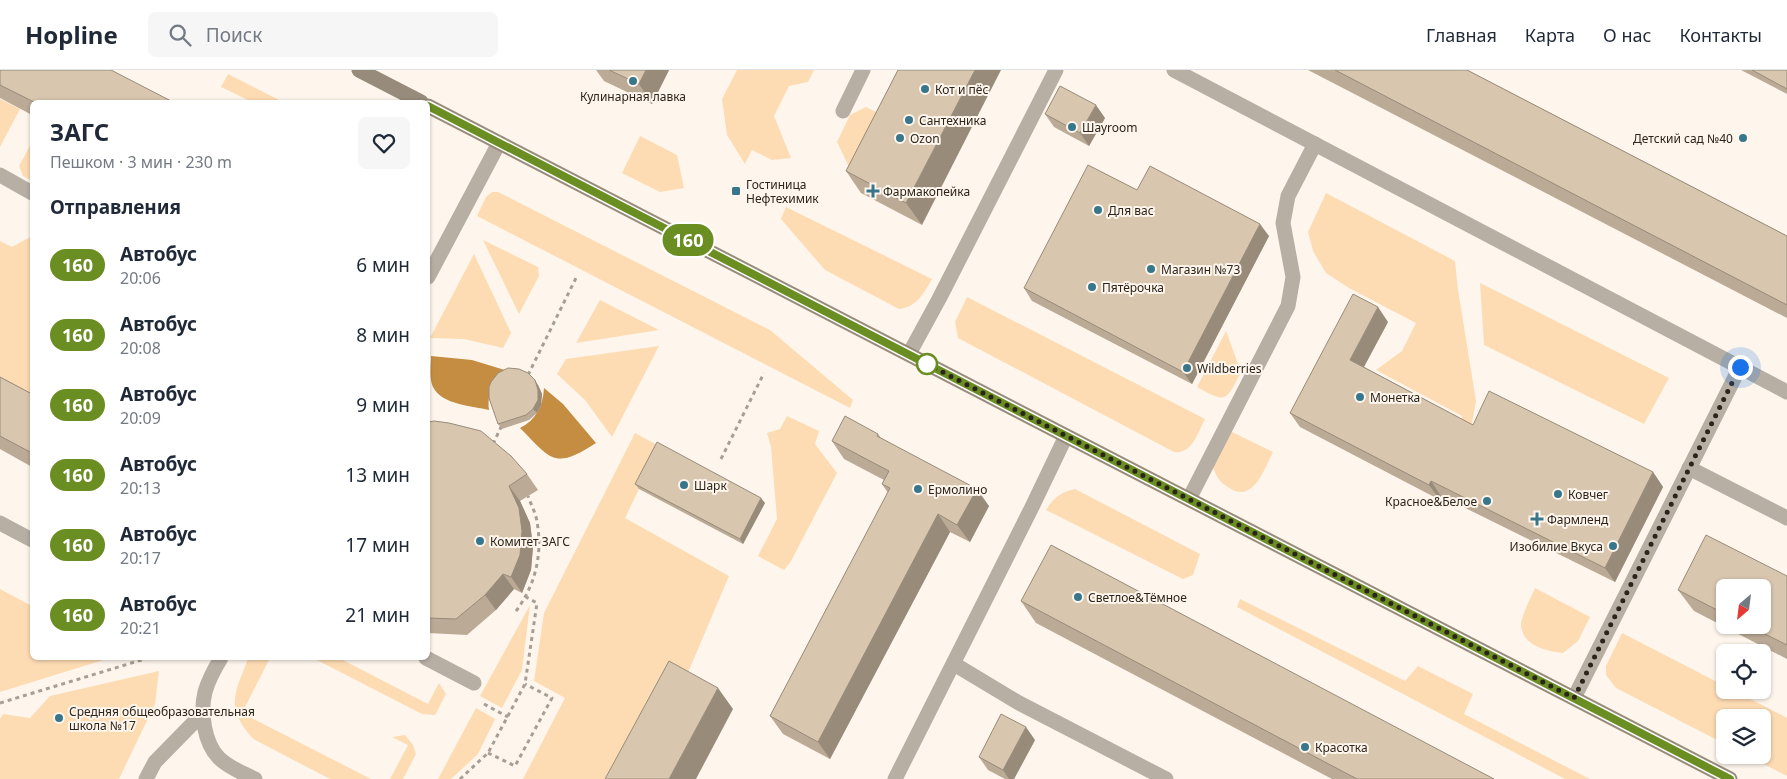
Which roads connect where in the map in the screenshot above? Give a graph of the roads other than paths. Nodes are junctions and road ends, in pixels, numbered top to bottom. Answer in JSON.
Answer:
{"nodes":[{"id":1,"x":359,"y":70,"type":"edge"},
{"id":2,"x":863,"y":70,"type":"edge"},
{"id":3,"x":1056,"y":70,"type":"edge"},
{"id":4,"x":1174,"y":70,"type":"edge"},
{"id":5,"x":417,"y":100,"type":"edge"},
{"id":6,"x":430,"y":107,"type":"edge"},
{"id":7,"x":842,"y":111,"type":"dead end"},
{"id":8,"x":499,"y":143,"type":"junction"},
{"id":9,"x":1315,"y":144,"type":"junction"},
{"id":10,"x":0,"y":175,"type":"edge"},
{"id":11,"x":30,"y":192,"type":"edge"},
{"id":12,"x":430,"y":273,"type":"edge"},
{"id":13,"x":909,"y":354,"type":"junction"},
{"id":14,"x":1740,"y":367,"type":"junction"},
{"id":15,"x":1787,"y":392,"type":"edge"},
{"id":16,"x":1066,"y":436,"type":"junction"},
{"id":17,"x":1689,"y":468,"type":"junction"},
{"id":18,"x":1189,"y":499,"type":"junction"},
{"id":19,"x":1787,"y":518,"type":"edge"},
{"id":20,"x":0,"y":523,"type":"edge"},
{"id":21,"x":30,"y":539,"type":"edge"},
{"id":22,"x":220,"y":660,"type":"edge"},
{"id":23,"x":430,"y":660,"type":"edge"},
{"id":24,"x":954,"y":664,"type":"junction"},
{"id":25,"x":474,"y":683,"type":"dead end"},
{"id":26,"x":1574,"y":698,"type":"junction"},
{"id":27,"x":203,"y":713,"type":"junction"},
{"id":28,"x":146,"y":779,"type":"edge"},
{"id":29,"x":256,"y":779,"type":"edge"},
{"id":30,"x":895,"y":779,"type":"edge"},
{"id":31,"x":1166,"y":779,"type":"edge"},
{"id":32,"x":1730,"y":779,"type":"edge"}],
"edges":[{"from":1,"to":5,"type":"main road"},
{"from":2,"to":7,"type":"lane"},
{"from":3,"to":13,"type":"lane"},
{"from":4,"to":9,"type":"lane"},
{"from":6,"to":8,"type":"main road"},
{"from":8,"to":12,"type":"lane"},
{"from":8,"to":13,"type":"main road"},
{"from":9,"to":14,"type":"lane"},
{"from":9,"to":18,"type":"lane"},
{"from":10,"to":11,"type":"lane"},
{"from":13,"to":16,"type":"main road"},
{"from":14,"to":15,"type":"lane"},
{"from":14,"to":17,"type":"lane"},
{"from":16,"to":18,"type":"main road"},
{"from":16,"to":24,"type":"lane"},
{"from":17,"to":19,"type":"lane"},
{"from":17,"to":26,"type":"lane"},
{"from":18,"to":26,"type":"main road"},
{"from":20,"to":21,"type":"lane"},
{"from":22,"to":27,"type":"lane"},
{"from":23,"to":25,"type":"lane"},
{"from":24,"to":30,"type":"lane"},
{"from":24,"to":31,"type":"lane"},
{"from":26,"to":32,"type":"main road"},
{"from":27,"to":28,"type":"lane"},
{"from":27,"to":29,"type":"lane"}]}
